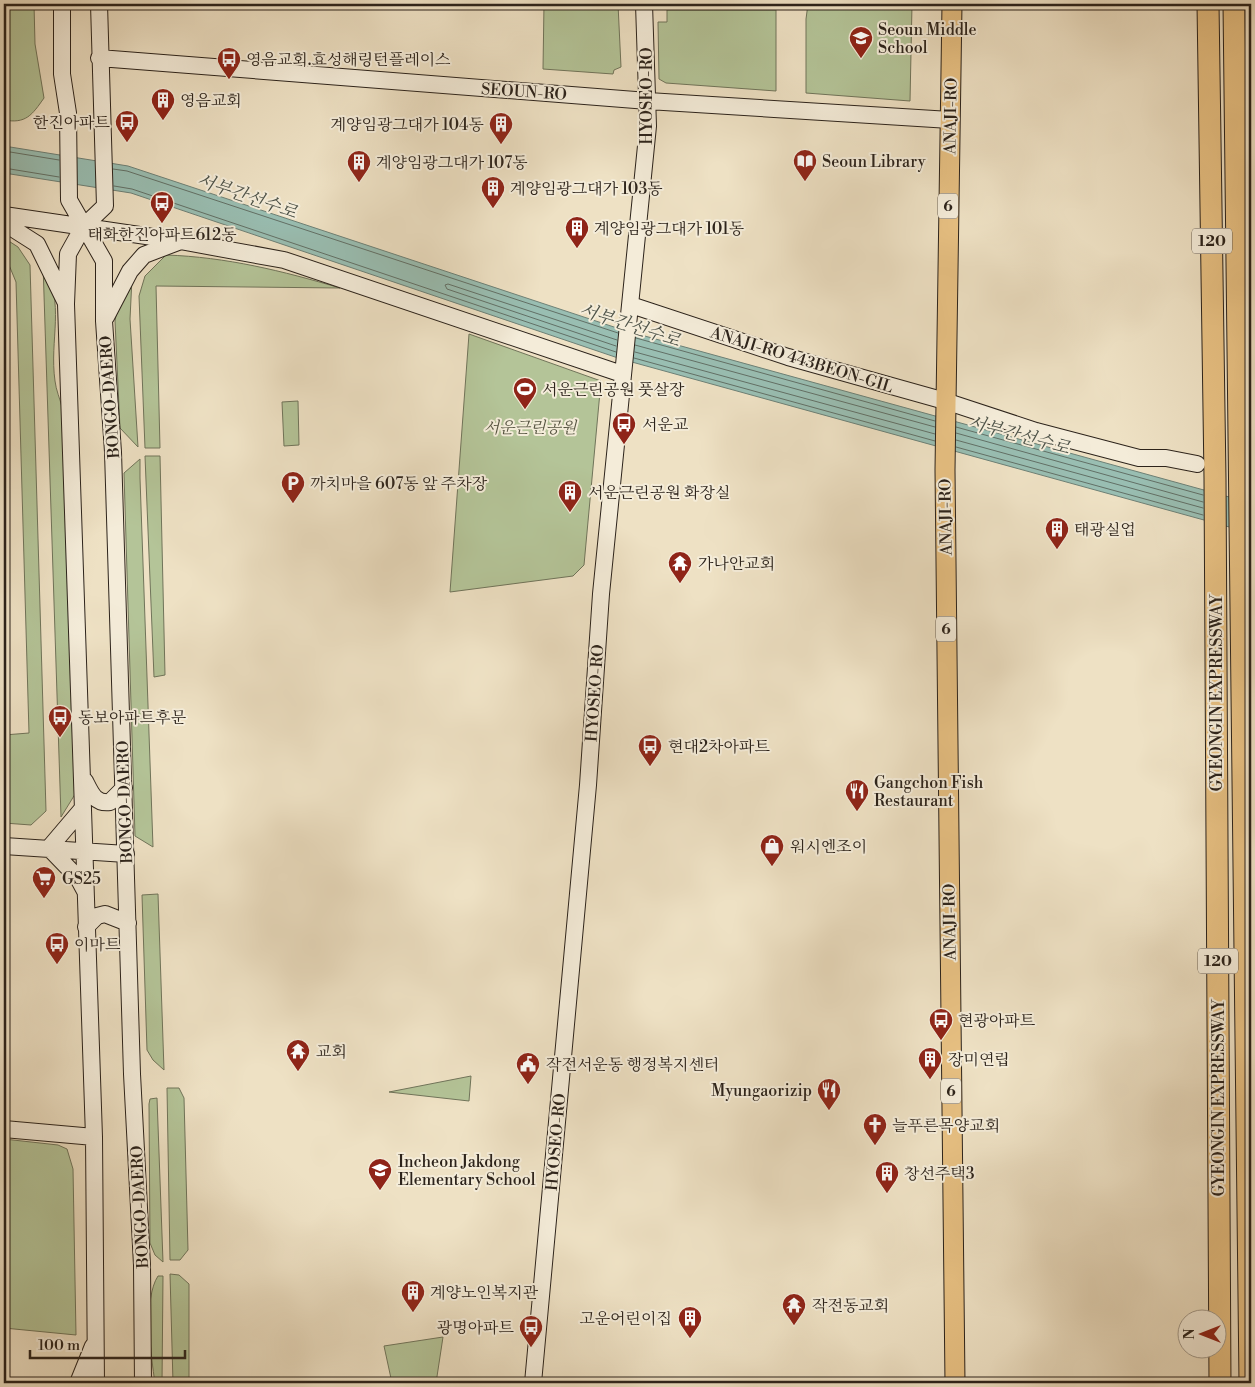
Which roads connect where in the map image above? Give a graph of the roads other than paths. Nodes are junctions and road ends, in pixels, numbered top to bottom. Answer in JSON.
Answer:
{"nodes":[{"id":1,"x":62,"y":4,"type":"edge"},
{"id":2,"x":99,"y":4,"type":"edge"},
{"id":3,"x":644,"y":4,"type":"edge"},
{"id":4,"x":952,"y":4,"type":"edge"},
{"id":5,"x":1208,"y":4,"type":"edge"},
{"id":6,"x":1234,"y":4,"type":"edge"},
{"id":7,"x":99,"y":58,"type":"junction"},
{"id":8,"x":648,"y":101,"type":"junction"},
{"id":9,"x":950,"y":120,"type":"junction"},
{"id":10,"x":4,"y":215,"type":"edge"},
{"id":11,"x":4,"y":222,"type":"edge"},
{"id":12,"x":84,"y":227,"type":"junction"},
{"id":13,"x":180,"y":241,"type":"junction"},
{"id":14,"x":66,"y":304,"type":"junction"},
{"id":15,"x":630,"y":313,"type":"junction"},
{"id":16,"x":104,"y":321,"type":"junction"},
{"id":17,"x":622,"y":369,"type":"junction"},
{"id":18,"x":945,"y":405,"type":"junction"},
{"id":19,"x":1197,"y":464,"type":"dead end"},
{"id":20,"x":84,"y":779,"type":"junction"},
{"id":21,"x":124,"y":788,"type":"junction"},
{"id":22,"x":84,"y":808,"type":"junction"},
{"id":23,"x":4,"y":846,"type":"edge"},
{"id":24,"x":49,"y":848,"type":"junction"},
{"id":25,"x":84,"y":851,"type":"junction"},
{"id":26,"x":126,"y":854,"type":"junction"},
{"id":27,"x":85,"y":891,"type":"junction"},
{"id":28,"x":128,"y":923,"type":"junction"},
{"id":29,"x":86,"y":927,"type":"junction"},
{"id":30,"x":4,"y":1129,"type":"edge"},
{"id":31,"x":94,"y":1137,"type":"junction"},
{"id":32,"x":97,"y":1337,"type":"junction"},
{"id":33,"x":78,"y":1383,"type":"edge"},
{"id":34,"x":96,"y":1383,"type":"edge"},
{"id":35,"x":143,"y":1383,"type":"edge"},
{"id":36,"x":533,"y":1383,"type":"edge"},
{"id":37,"x":955,"y":1383,"type":"edge"},
{"id":38,"x":1220,"y":1383,"type":"edge"},
{"id":39,"x":1250,"y":1383,"type":"edge"}],
"edges":[{"from":1,"to":12,"type":"main road","name":"BONGO-DAERO"},
{"from":2,"to":7,"type":"main road"},
{"from":3,"to":8,"type":"main road","name":"HYOSEO-RO"},
{"from":4,"to":9,"type":"main road","name":"ANAJI-RO","number":"6"},
{"from":5,"to":38,"type":"highway","name":"GYEONGIN EXPRESSWAY","number":"120"},
{"from":6,"to":39,"type":"highway","name":"GYEONGIN EXPRESSWAY","number":"120"},
{"from":7,"to":8,"type":"main road","name":"SEOUN-RO"},
{"from":7,"to":12,"type":"main road"},
{"from":8,"to":9,"type":"main road","name":"SEOUN-RO"},
{"from":8,"to":15,"type":"main road","name":"HYOSEO-RO"},
{"from":9,"to":18,"type":"main road","name":"ANAJI-RO","number":"6"},
{"from":10,"to":12,"type":"main road"},
{"from":11,"to":14,"type":"main road"},
{"from":12,"to":13,"type":"main road"},
{"from":12,"to":14,"type":"main road"},
{"from":12,"to":16,"type":"main road","name":"BONGO-DAERO"},
{"from":13,"to":16,"type":"main road"},
{"from":13,"to":17,"type":"main road"},
{"from":14,"to":20,"type":"main road"},
{"from":15,"to":17,"type":"main road","name":"HYOSEO-RO"},
{"from":15,"to":18,"type":"main road","name":"ANAJI-RO 443BEON-GIL"},
{"from":16,"to":21,"type":"main road","name":"BONGO-DAERO"},
{"from":17,"to":36,"type":"main road","name":"HYOSEO-RO"},
{"from":18,"to":19,"type":"main road","name":"ANAJI-RO 443BEON-GIL"},
{"from":18,"to":37,"type":"main road","name":"ANAJI-RO","number":"6"},
{"from":20,"to":21,"type":"main road"},
{"from":20,"to":22,"type":"main road"},
{"from":21,"to":26,"type":"main road","name":"BONGO-DAERO"},
{"from":22,"to":24,"type":"main road"},
{"from":22,"to":25,"type":"main road"},
{"from":23,"to":24,"type":"main road"},
{"from":24,"to":25,"type":"main road"},
{"from":24,"to":27,"type":"main road"},
{"from":25,"to":26,"type":"main road"},
{"from":25,"to":27,"type":"main road"},
{"from":26,"to":28,"type":"main road","name":"BONGO-DAERO"},
{"from":27,"to":29,"type":"main road"},
{"from":28,"to":29,"type":"main road"},
{"from":28,"to":35,"type":"main road","name":"BONGO-DAERO"},
{"from":29,"to":31,"type":"main road"},
{"from":30,"to":31,"type":"main road"},
{"from":31,"to":32,"type":"main road"},
{"from":32,"to":33,"type":"main road"},
{"from":32,"to":34,"type":"main road"}]}
